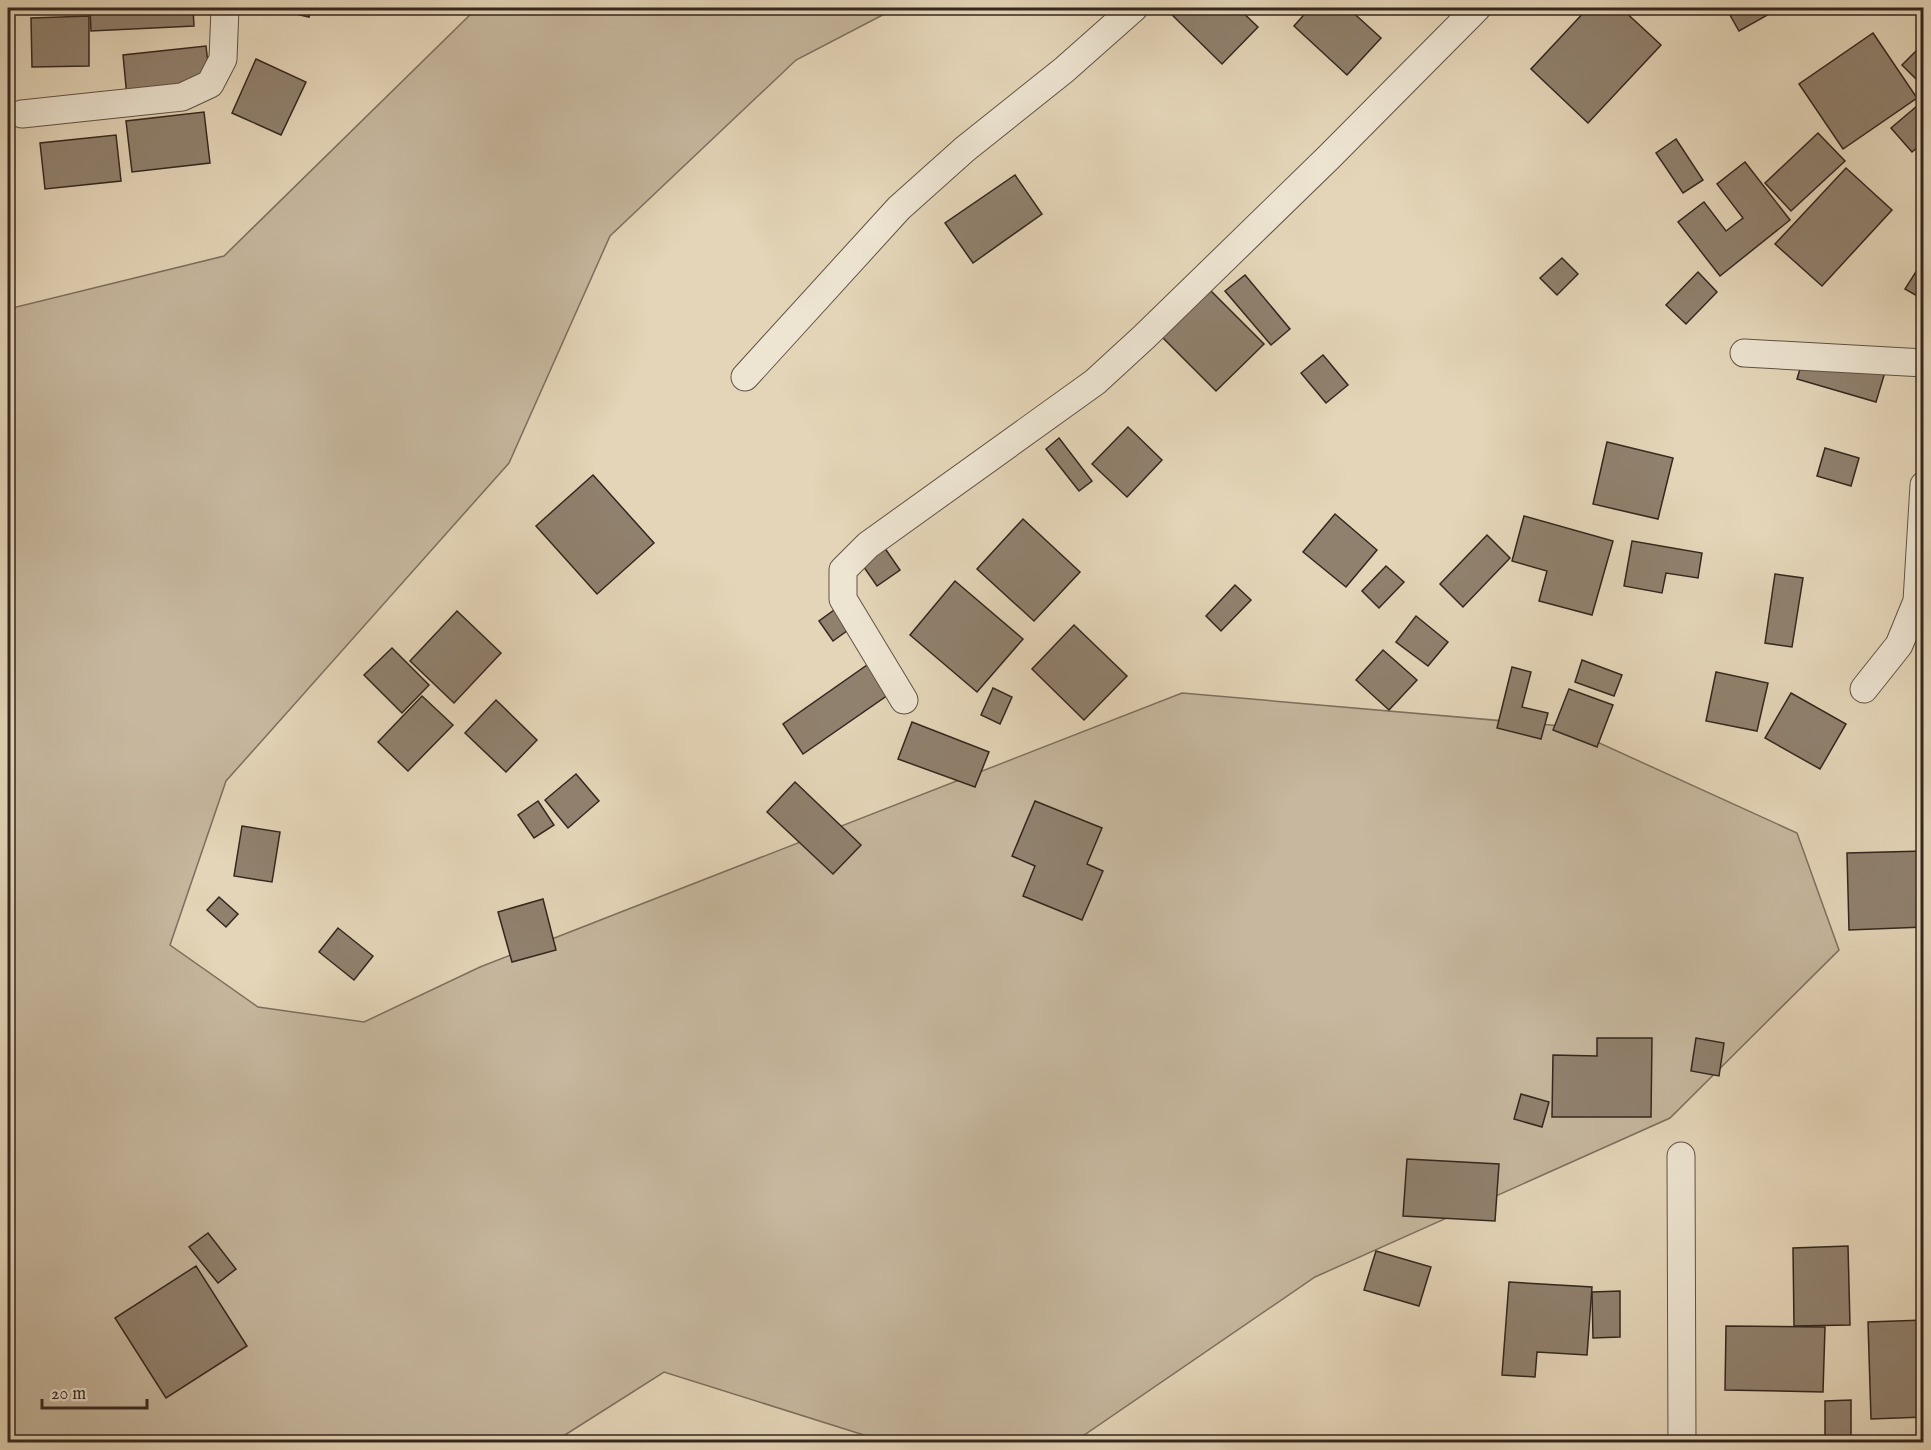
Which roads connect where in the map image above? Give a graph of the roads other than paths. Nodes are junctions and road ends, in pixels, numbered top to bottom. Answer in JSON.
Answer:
{"nodes":[{"id":1,"x":225,"y":8,"type":"edge"},
{"id":2,"x":1134,"y":8,"type":"edge"},
{"id":3,"x":1478,"y":8,"type":"edge"},
{"id":4,"x":22,"y":114,"type":"dead end"},
{"id":5,"x":1744,"y":353,"type":"dead end"},
{"id":6,"x":1923,"y":363,"type":"edge"},
{"id":7,"x":745,"y":377,"type":"dead end"},
{"id":8,"x":1923,"y":485,"type":"edge"},
{"id":9,"x":1864,"y":689,"type":"dead end"},
{"id":10,"x":904,"y":700,"type":"dead end"},
{"id":11,"x":1681,"y":1156,"type":"dead end"},
{"id":12,"x":1682,"y":1443,"type":"edge"}],
"edges":[{"from":1,"to":4,"type":"street"},
{"from":2,"to":7,"type":"street"},
{"from":3,"to":10,"type":"street"},
{"from":5,"to":6,"type":"street"},
{"from":8,"to":9,"type":"street"},
{"from":11,"to":12,"type":"street"}]}
